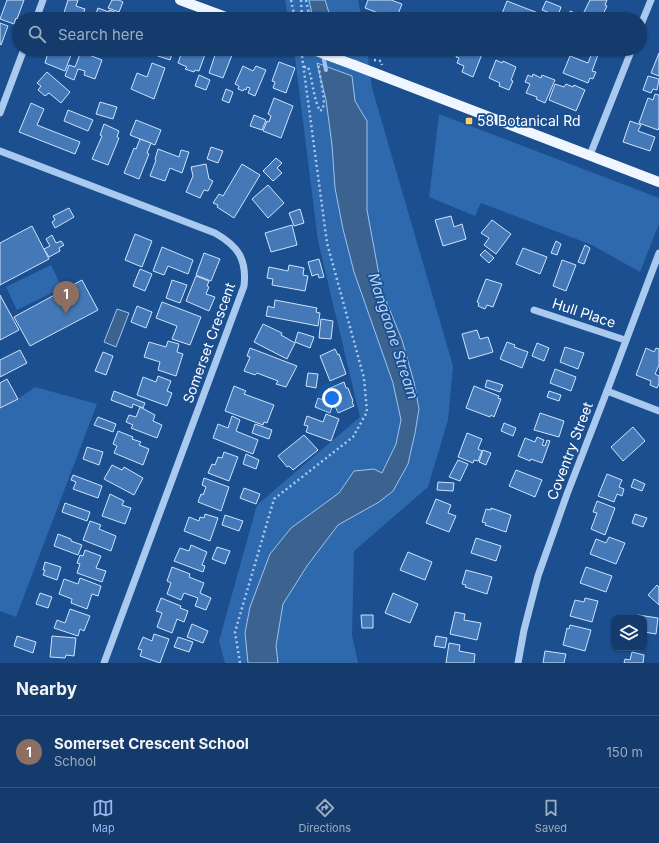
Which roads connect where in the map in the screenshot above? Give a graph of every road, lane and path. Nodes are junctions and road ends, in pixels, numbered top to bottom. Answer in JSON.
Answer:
{"nodes":[{"id":1,"x":43,"y":0,"type":"edge"},
{"id":2,"x":180,"y":0,"type":"edge"},
{"id":3,"x":291,"y":0,"type":"edge"},
{"id":4,"x":301,"y":0,"type":"edge"},
{"id":5,"x":306,"y":0,"type":"edge"},
{"id":6,"x":650,"y":0,"type":"edge"},
{"id":7,"x":39,"y":12,"type":"edge"},
{"id":8,"x":212,"y":12,"type":"edge"},
{"id":9,"x":294,"y":12,"type":"edge"},
{"id":10,"x":302,"y":12,"type":"edge"},
{"id":11,"x":309,"y":12,"type":"edge"},
{"id":12,"x":646,"y":12,"type":"edge"},
{"id":13,"x":21,"y":56,"type":"edge"},
{"id":14,"x":302,"y":56,"type":"edge"},
{"id":15,"x":313,"y":56,"type":"edge"},
{"id":16,"x":320,"y":56,"type":"edge"},
{"id":17,"x":629,"y":56,"type":"edge"},
{"id":18,"x":304,"y":67,"type":"junction"},
{"id":19,"x":0,"y":113,"type":"edge"},
{"id":20,"x":0,"y":152,"type":"edge"},
{"id":21,"x":590,"y":155,"type":"junction"},
{"id":22,"x":659,"y":182,"type":"edge"},
{"id":23,"x":659,"y":253,"type":"edge"},
{"id":24,"x":534,"y":310,"type":"dead end"},
{"id":25,"x":626,"y":340,"type":"junction"},
{"id":26,"x":607,"y":392,"type":"junction"},
{"id":27,"x":659,"y":411,"type":"edge"},
{"id":28,"x":104,"y":663,"type":"edge"},
{"id":29,"x":240,"y":663,"type":"edge"},
{"id":30,"x":518,"y":663,"type":"edge"}],
"edges":[{"from":1,"to":7,"type":"street"},
{"from":2,"to":8,"type":"main road"},
{"from":3,"to":9,"type":"path"},
{"from":4,"to":10,"type":"path"},
{"from":5,"to":11,"type":"path"},
{"from":6,"to":12,"type":"street"},
{"from":13,"to":19,"type":"street"},
{"from":14,"to":18,"type":"path"},
{"from":15,"to":18,"type":"path"},
{"from":16,"to":21,"type":"main road","bridge":true},
{"from":17,"to":21,"type":"street"},
{"from":18,"to":29,"type":"path"},
{"from":20,"to":28,"type":"street","name":"Somerset Crescent"},
{"from":21,"to":22,"type":"main road"},
{"from":23,"to":25,"type":"street","name":"Coventry Street"},
{"from":24,"to":25,"type":"street","name":"Hull Place"},
{"from":25,"to":26,"type":"street","name":"Coventry Street"},
{"from":26,"to":27,"type":"street"},
{"from":26,"to":30,"type":"street","name":"Coventry Street"}]}
